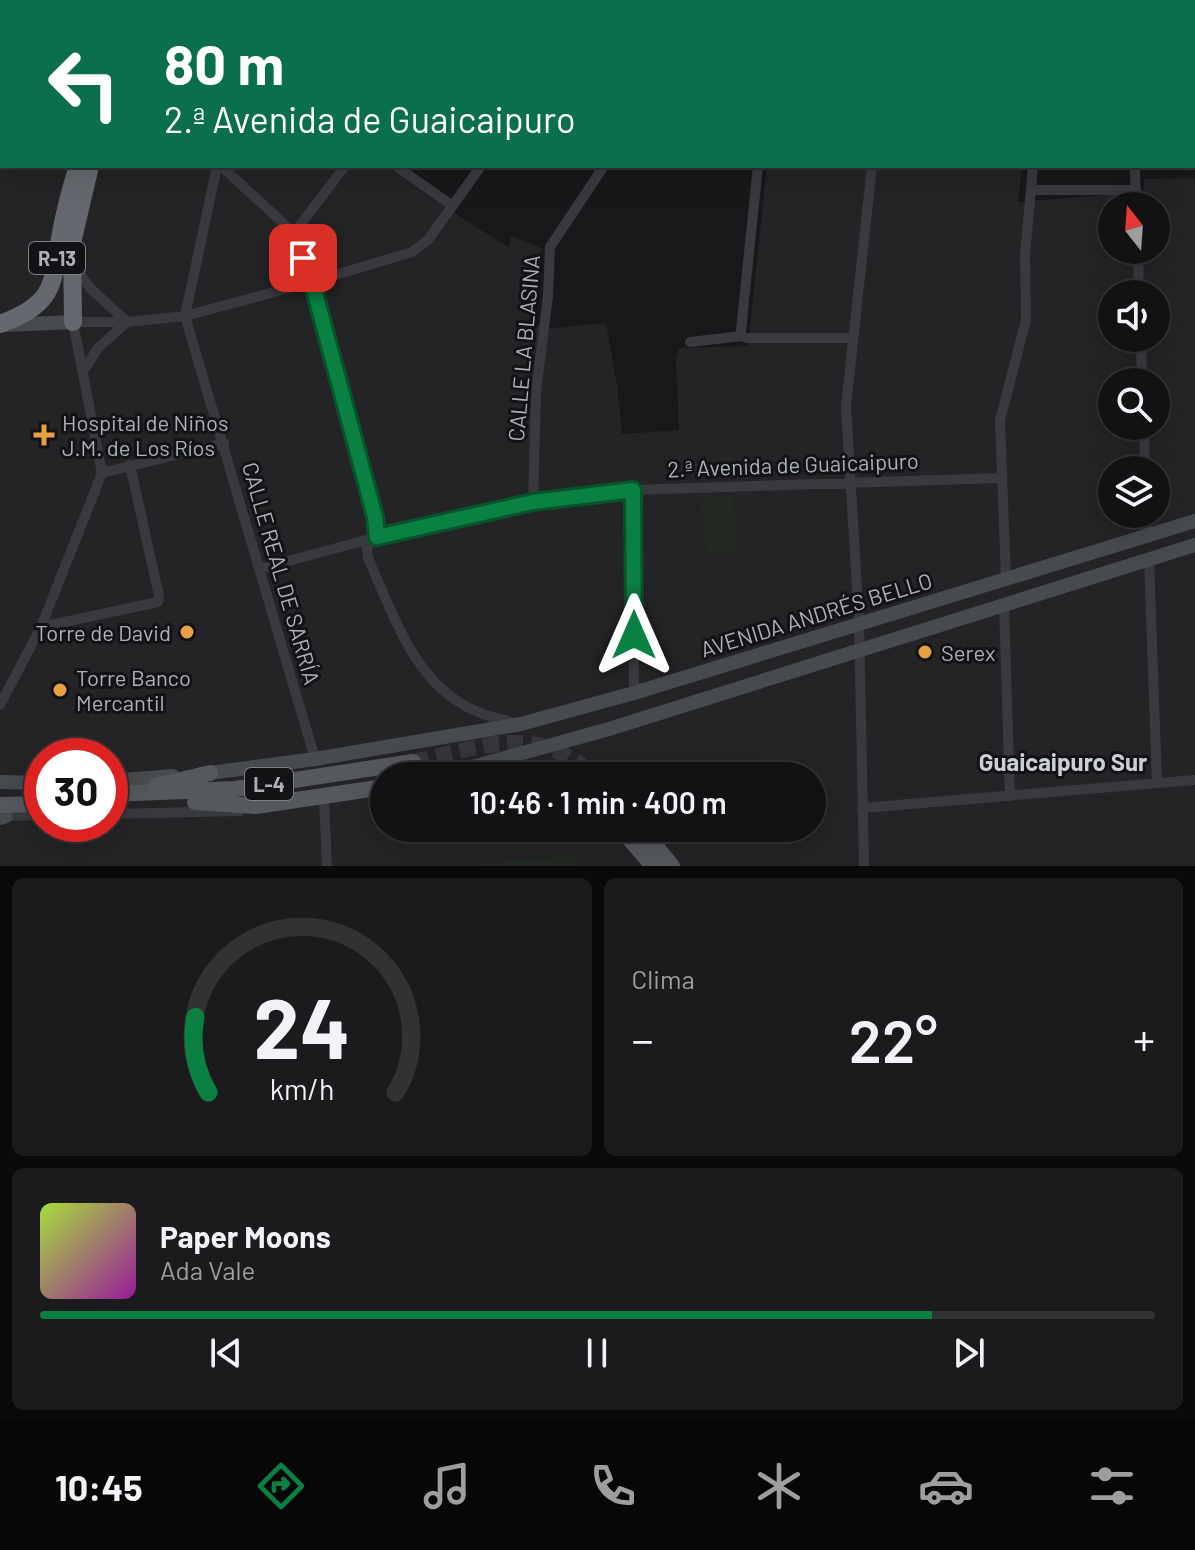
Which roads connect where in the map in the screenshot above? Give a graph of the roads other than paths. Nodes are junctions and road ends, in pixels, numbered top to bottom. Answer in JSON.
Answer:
{"nodes":[{"id":1,"x":77,"y":168,"type":"edge"},
{"id":2,"x":90,"y":168,"type":"edge"},
{"id":3,"x":219,"y":168,"type":"edge"},
{"id":4,"x":221,"y":168,"type":"edge"},
{"id":5,"x":343,"y":168,"type":"edge"},
{"id":6,"x":399,"y":168,"type":"edge"},
{"id":7,"x":480,"y":168,"type":"edge"},
{"id":8,"x":603,"y":168,"type":"edge"},
{"id":9,"x":758,"y":168,"type":"edge"},
{"id":10,"x":872,"y":168,"type":"edge"},
{"id":11,"x":1033,"y":168,"type":"edge"},
{"id":12,"x":1135,"y":168,"type":"edge"},
{"id":13,"x":1031,"y":190,"type":"junction"},
{"id":14,"x":1136,"y":190,"type":"joint"},
{"id":15,"x":453,"y":206,"type":"junction"},
{"id":16,"x":294,"y":233,"type":"junction"},
{"id":17,"x":71,"y":261,"type":"junction"},
{"id":18,"x":312,"y":282,"type":"junction"},
{"id":19,"x":185,"y":316,"type":"junction"},
{"id":20,"x":73,"y":322,"type":"junction"},
{"id":21,"x":127,"y":322,"type":"junction"},
{"id":22,"x":0,"y":324,"type":"edge"},
{"id":23,"x":742,"y":336,"type":"junction"},
{"id":24,"x":852,"y":338,"type":"junction"},
{"id":25,"x":690,"y":342,"type":"dead end"},
{"id":26,"x":84,"y":371,"type":"junction"},
{"id":27,"x":224,"y":443,"type":"junction"},
{"id":28,"x":130,"y":465,"type":"junction"},
{"id":29,"x":102,"y":473,"type":"junction"},
{"id":30,"x":1001,"y":478,"type":"junction"},
{"id":31,"x":849,"y":481,"type":"junction"},
{"id":32,"x":633,"y":490,"type":"junction"},
{"id":33,"x":533,"y":502,"type":"junction"},
{"id":34,"x":1195,"y":521,"type":"edge"},
{"id":35,"x":1146,"y":528,"type":"edge"},
{"id":36,"x":1146,"y":536,"type":"junction"},
{"id":37,"x":377,"y":537,"type":"junction"},
{"id":38,"x":1195,"y":545,"type":"edge"},
{"id":39,"x":1149,"y":560,"type":"junction"},
{"id":40,"x":259,"y":569,"type":"junction"},
{"id":41,"x":1006,"y":580,"type":"junction"},
{"id":42,"x":1004,"y":606,"type":"junction"},
{"id":43,"x":859,"y":622,"type":"junction"},
{"id":44,"x":41,"y":627,"type":"junction"},
{"id":45,"x":859,"y":650,"type":"junction"},
{"id":46,"x":634,"y":693,"type":"junction"},
{"id":47,"x":0,"y":705,"type":"edge"},
{"id":48,"x":521,"y":724,"type":"junction"},
{"id":49,"x":315,"y":759,"type":"junction"},
{"id":50,"x":490,"y":762,"type":"edge"},
{"id":51,"x":370,"y":769,"type":"edge"},
{"id":52,"x":210,"y":773,"type":"junction"},
{"id":53,"x":128,"y":780,"type":"edge"},
{"id":54,"x":1195,"y":780,"type":"edge"},
{"id":55,"x":0,"y":782,"type":"edge"},
{"id":56,"x":1157,"y":782,"type":"junction"},
{"id":57,"x":24,"y":783,"type":"edge"},
{"id":58,"x":370,"y":789,"type":"edge"},
{"id":59,"x":370,"y":790,"type":"edge"},
{"id":60,"x":128,"y":794,"type":"edge"},
{"id":61,"x":24,"y":796,"type":"edge"},
{"id":62,"x":128,"y":796,"type":"edge"},
{"id":63,"x":1010,"y":796,"type":"junction"},
{"id":64,"x":0,"y":797,"type":"edge"},
{"id":65,"x":128,"y":798,"type":"edge"},
{"id":66,"x":324,"y":799,"type":"junction"},
{"id":67,"x":24,"y":808,"type":"edge"},
{"id":68,"x":862,"y":808,"type":"junction"},
{"id":69,"x":2,"y":814,"type":"edge"},
{"id":70,"x":128,"y":814,"type":"edge"},
{"id":71,"x":24,"y":815,"type":"edge"},
{"id":72,"x":632,"y":842,"type":"edge"},
{"id":73,"x":652,"y":842,"type":"edge"},
{"id":74,"x":327,"y":866,"type":"edge"},
{"id":75,"x":653,"y":866,"type":"edge"},
{"id":76,"x":672,"y":866,"type":"edge"},
{"id":77,"x":864,"y":866,"type":"edge"}],
"edges":[{"from":1,"to":22,"type":"highway","number":"R-13"},
{"from":2,"to":17,"type":"highway","number":"R-13"},
{"from":3,"to":19,"type":"street","name":"CALLE REAL DE SARRÍA"},
{"from":4,"to":16,"type":"street"},
{"from":5,"to":16,"type":"street"},
{"from":6,"to":15,"type":"street"},
{"from":7,"to":15,"type":"street"},
{"from":8,"to":33,"type":"street","name":"CALLE LA BLASINA"},
{"from":9,"to":23,"type":"street"},
{"from":10,"to":24,"type":"street"},
{"from":11,"to":13,"type":"street"},
{"from":12,"to":14,"type":"street"},
{"from":13,"to":14,"type":"street"},
{"from":13,"to":30,"type":"street"},
{"from":15,"to":18,"type":"street"},
{"from":16,"to":18,"type":"street"},
{"from":17,"to":20,"type":"highway","number":"R-13"},
{"from":17,"to":21,"type":"street"},
{"from":18,"to":19,"type":"street"},
{"from":18,"to":37,"type":"street"},
{"from":19,"to":21,"type":"street"},
{"from":19,"to":27,"type":"street","name":"CALLE REAL DE SARRÍA"},
{"from":20,"to":21,"type":"street"},
{"from":20,"to":22,"type":"street","number":"R-13"},
{"from":20,"to":26,"type":"street"},
{"from":21,"to":26,"type":"street"},
{"from":23,"to":24,"type":"street"},
{"from":23,"to":25,"type":"street"},
{"from":24,"to":31,"type":"street"},
{"from":26,"to":29,"type":"street"},
{"from":27,"to":28,"type":"street"},
{"from":27,"to":40,"type":"street","name":"CALLE REAL DE SARRÍA"},
{"from":28,"to":29,"type":"street"},
{"from":28,"to":44,"type":"street"},
{"from":29,"to":44,"type":"street"},
{"from":30,"to":31,"type":"street","name":"2.ª Avenida de Guaicaipuro"},
{"from":30,"to":41,"type":"street"},
{"from":31,"to":32,"type":"street","name":"2.ª Avenida de Guaicaipuro"},
{"from":31,"to":43,"type":"street"},
{"from":32,"to":33,"type":"street","name":"2.ª Avenida de Guaicaipuro"},
{"from":32,"to":46,"type":"street"},
{"from":33,"to":37,"type":"street","name":"2.ª Avenida de Guaicaipuro"},
{"from":34,"to":36,"type":"street","name":"AVENIDA ANDRÉS BELLO"},
{"from":35,"to":36,"type":"street"},
{"from":36,"to":41,"type":"street","name":"AVENIDA ANDRÉS BELLO"},
{"from":37,"to":40,"type":"street","name":"2.ª Avenida de Guaicaipuro"},
{"from":37,"to":48,"type":"street"},
{"from":38,"to":39,"type":"street"},
{"from":39,"to":42,"type":"street"},
{"from":39,"to":56,"type":"street"},
{"from":40,"to":49,"type":"street","name":"CALLE REAL DE SARRÍA"},
{"from":41,"to":43,"type":"street","name":"AVENIDA ANDRÉS BELLO"},
{"from":42,"to":45,"type":"street"},
{"from":42,"to":63,"type":"street"},
{"from":43,"to":45,"type":"street"},
{"from":43,"to":46,"type":"street","name":"AVENIDA ANDRÉS BELLO"},
{"from":44,"to":47,"type":"street"},
{"from":45,"to":50,"type":"street"},
{"from":45,"to":68,"type":"street"},
{"from":46,"to":48,"type":"street","name":"AVENIDA ANDRÉS BELLO"},
{"from":48,"to":49,"type":"street","name":"AVENIDA ANDRÉS BELLO"},
{"from":49,"to":52,"type":"street","name":"AVENIDA ANDRÉS BELLO"},
{"from":51,"to":62,"type":"main road","number":"L-4"},
{"from":52,"to":53,"type":"street","name":"AVENIDA ANDRÉS BELLO"},
{"from":52,"to":60,"type":"main road"},
{"from":54,"to":56,"type":"street"},
{"from":55,"to":57,"type":"street"},
{"from":56,"to":63,"type":"street"},
{"from":58,"to":65,"type":"main road","number":"L-4"},
{"from":59,"to":66,"type":"street","number":"L-4"},
{"from":61,"to":64,"type":"main road"},
{"from":63,"to":68,"type":"street"},
{"from":66,"to":70,"type":"street","number":"L-4"},
{"from":66,"to":74,"type":"street"},
{"from":67,"to":69,"type":"main road"},
{"from":68,"to":77,"type":"street"},
{"from":69,"to":71,"type":"street"},
{"from":72,"to":75,"type":"main road"},
{"from":73,"to":76,"type":"main road"}]}
